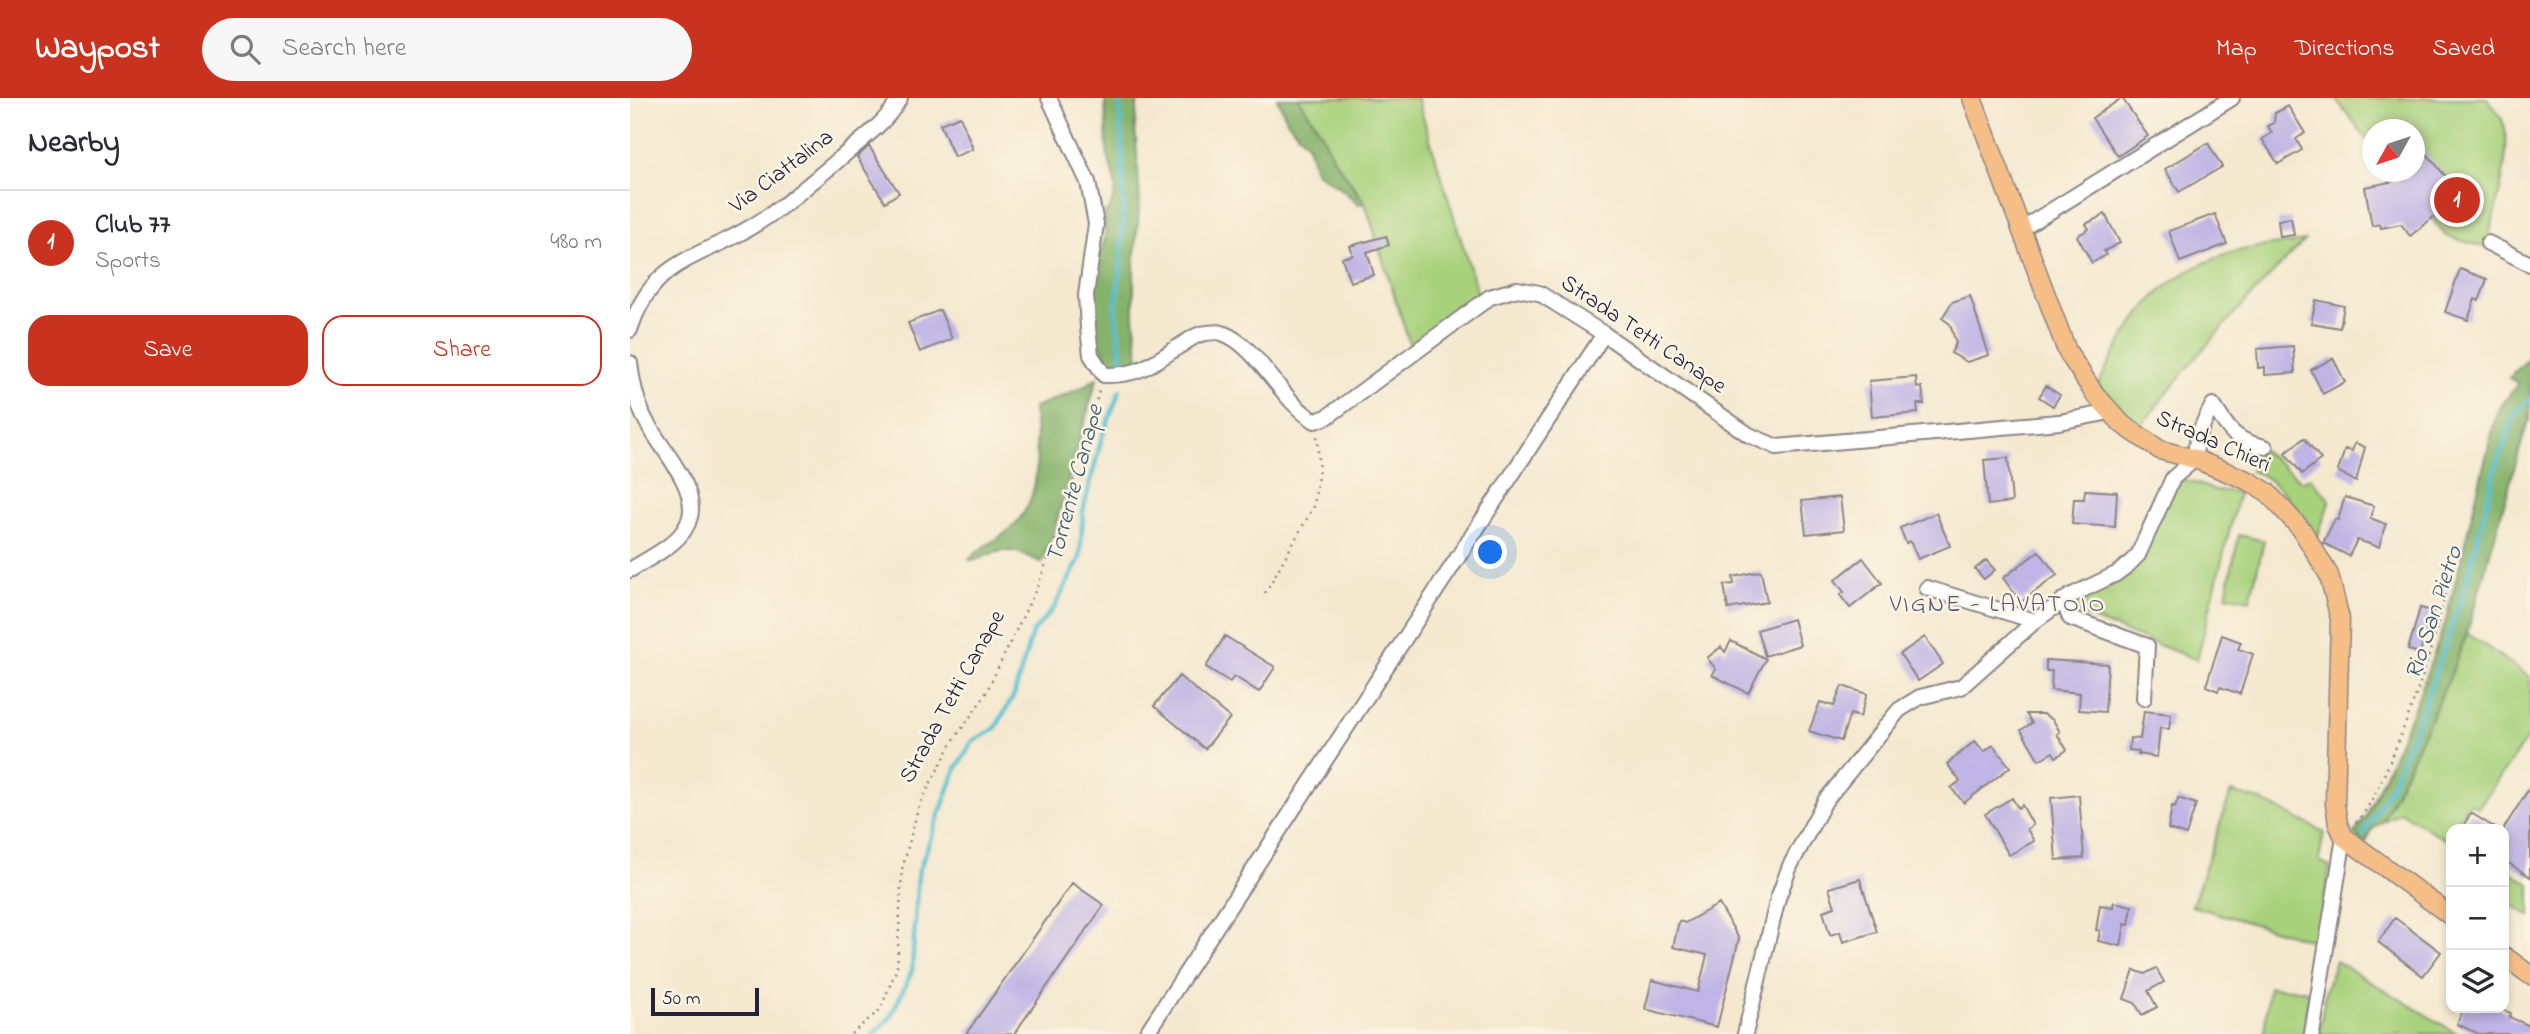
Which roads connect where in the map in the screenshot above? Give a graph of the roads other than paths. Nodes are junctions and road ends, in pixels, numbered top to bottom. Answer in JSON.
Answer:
{"nodes":[{"id":1,"x":900,"y":98,"type":"edge"},
{"id":2,"x":1049,"y":98,"type":"edge"},
{"id":3,"x":1972,"y":98,"type":"edge"},
{"id":4,"x":2232,"y":98,"type":"edge"},
{"id":5,"x":2020,"y":230,"type":"junction"},
{"id":6,"x":2488,"y":243,"type":"dead end"},
{"id":7,"x":2530,"y":264,"type":"edge"},
{"id":8,"x":630,"y":330,"type":"edge"},
{"id":9,"x":1604,"y":334,"type":"junction"},
{"id":10,"x":630,"y":363,"type":"edge"},
{"id":11,"x":2110,"y":412,"type":"junction"},
{"id":12,"x":2265,"y":447,"type":"dead end"},
{"id":13,"x":2194,"y":459,"type":"junction"},
{"id":14,"x":630,"y":570,"type":"edge"},
{"id":15,"x":1927,"y":588,"type":"dead end"},
{"id":16,"x":2063,"y":600,"type":"junction"},
{"id":17,"x":2035,"y":621,"type":"junction"},
{"id":18,"x":2144,"y":698,"type":"dead end"},
{"id":19,"x":2344,"y":837,"type":"junction"},
{"id":20,"x":2446,"y":912,"type":"edge"},
{"id":21,"x":2509,"y":960,"type":"edge"},
{"id":22,"x":2530,"y":975,"type":"edge"},
{"id":23,"x":1146,"y":1034,"type":"edge"},
{"id":24,"x":1745,"y":1034,"type":"edge"},
{"id":25,"x":2312,"y":1034,"type":"edge"}],
"edges":[{"from":1,"to":8,"type":"street","name":"Via Ciattalina"},
{"from":2,"to":9,"type":"street","name":"Strada Tetti Canape"},
{"from":3,"to":5,"type":"main road","name":"Strada Chieri"},
{"from":4,"to":5,"type":"street"},
{"from":5,"to":11,"type":"main road","name":"Strada Chieri"},
{"from":6,"to":7,"type":"street"},
{"from":9,"to":11,"type":"street","name":"Strada Tetti Canape"},
{"from":9,"to":23,"type":"street"},
{"from":10,"to":14,"type":"street"},
{"from":11,"to":13,"type":"main road","name":"Strada Chieri"},
{"from":12,"to":13,"type":"street"},
{"from":13,"to":16,"type":"street"},
{"from":13,"to":19,"type":"main road","name":"Strada Chieri"},
{"from":15,"to":17,"type":"street"},
{"from":16,"to":17,"type":"street"},
{"from":16,"to":18,"type":"street"},
{"from":17,"to":24,"type":"street"},
{"from":19,"to":20,"type":"main road"},
{"from":19,"to":25,"type":"street","name":"Strada Chieri"},
{"from":21,"to":22,"type":"main road"}]}
